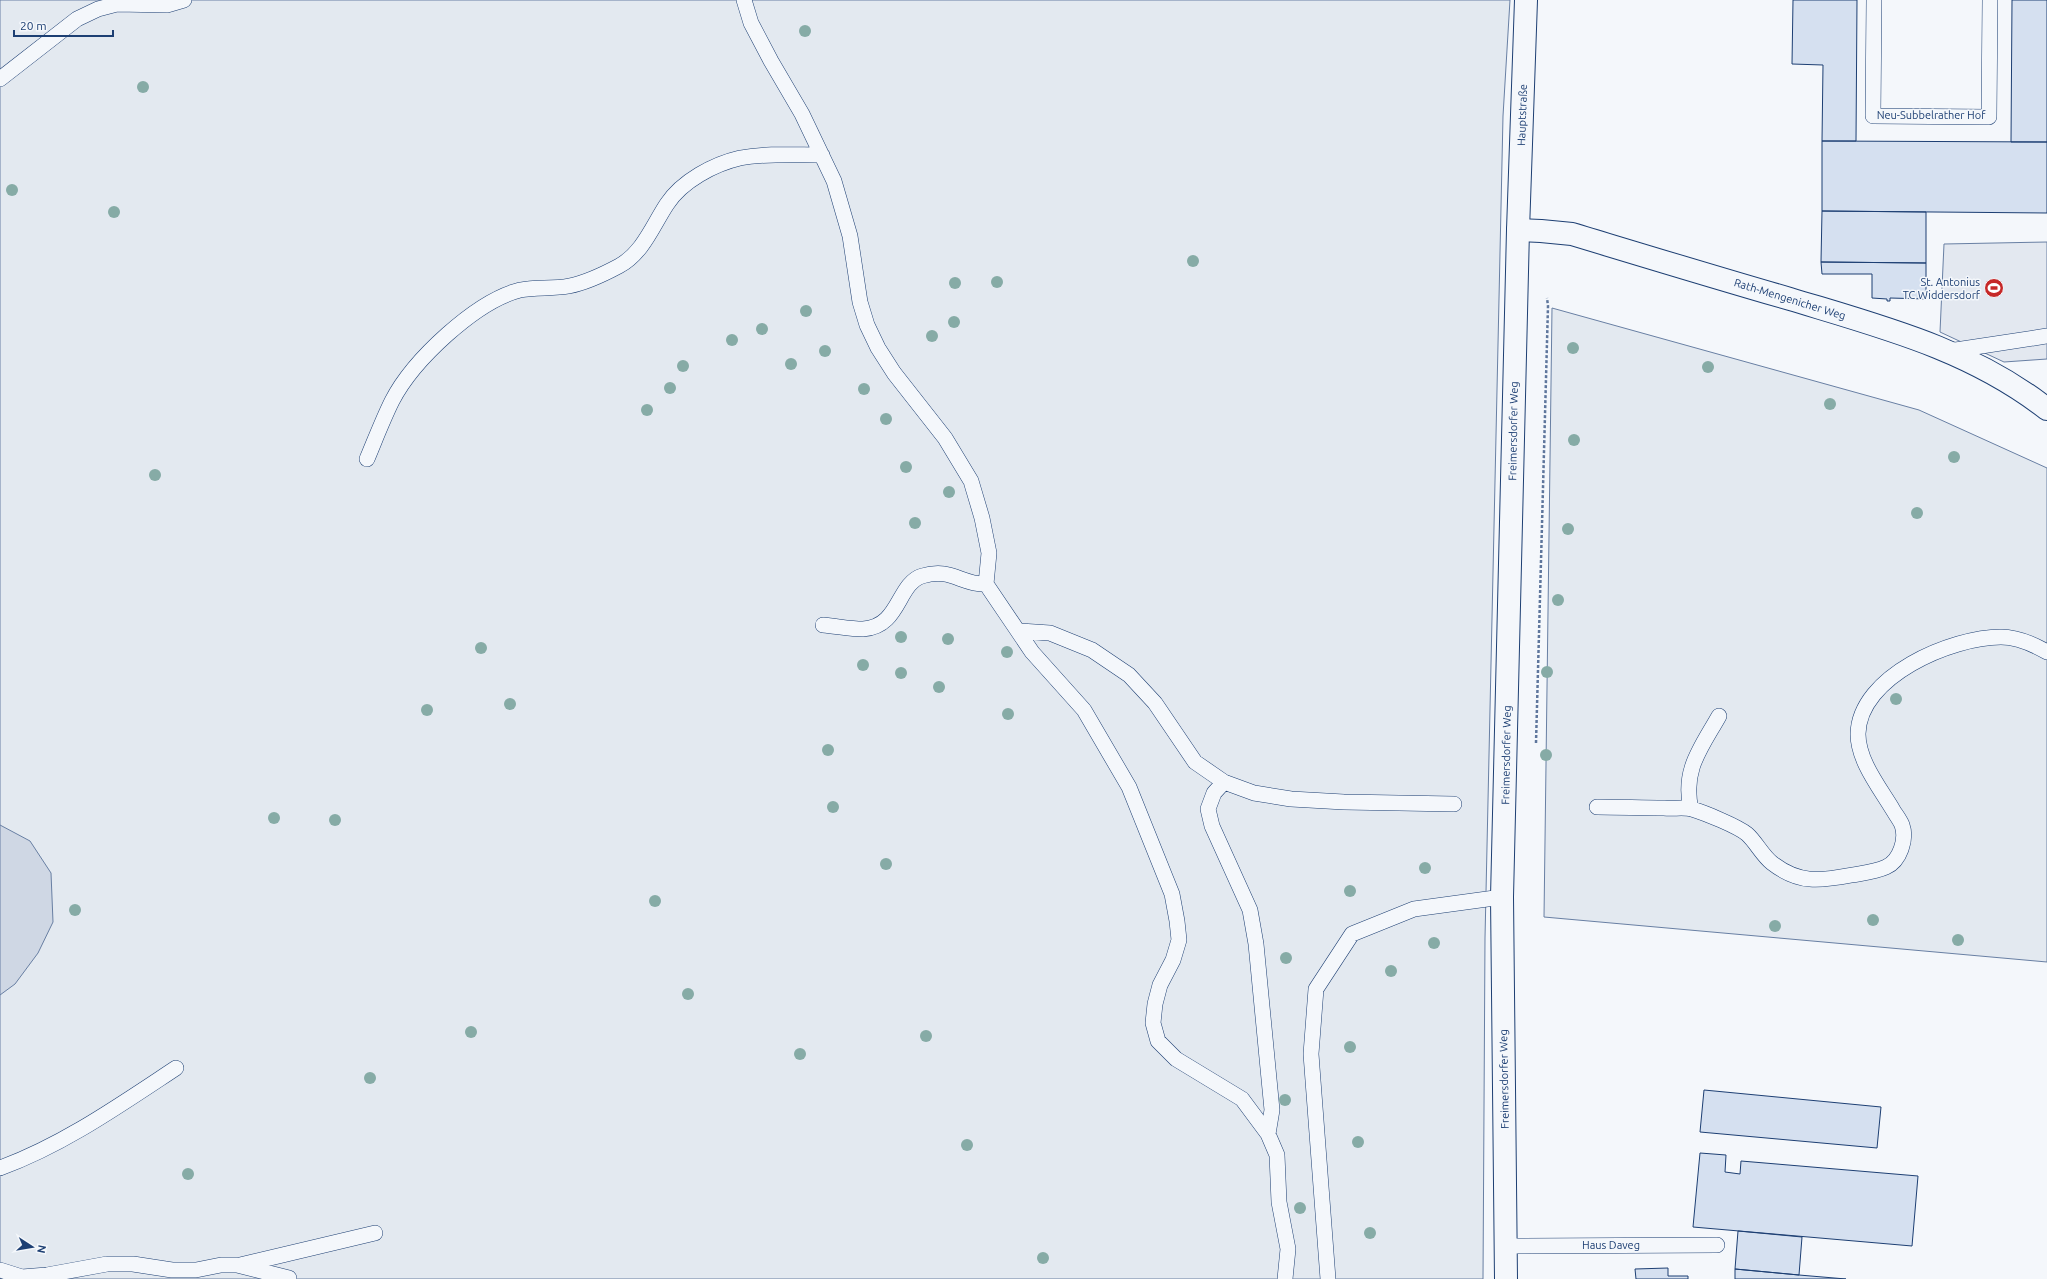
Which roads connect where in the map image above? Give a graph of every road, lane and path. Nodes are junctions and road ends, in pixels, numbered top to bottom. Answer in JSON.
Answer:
{"nodes":[{"id":1,"x":184,"y":0,"type":"edge"},
{"id":2,"x":744,"y":0,"type":"edge"},
{"id":3,"x":1526,"y":0,"type":"edge"},
{"id":4,"x":1874,"y":0,"type":"edge"},
{"id":5,"x":1990,"y":0,"type":"edge"},
{"id":6,"x":0,"y":79,"type":"edge"},
{"id":7,"x":822,"y":154,"type":"junction"},
{"id":8,"x":1518,"y":230,"type":"junction"},
{"id":9,"x":2047,"y":336,"type":"edge"},
{"id":10,"x":1949,"y":351,"type":"junction"},
{"id":11,"x":2047,"y":409,"type":"edge"},
{"id":12,"x":367,"y":459,"type":"dead end"},
{"id":13,"x":986,"y":584,"type":"junction"},
{"id":14,"x":823,"y":625,"type":"dead end"},
{"id":15,"x":1020,"y":631,"type":"junction"},
{"id":16,"x":2047,"y":652,"type":"edge"},
{"id":17,"x":1719,"y":716,"type":"dead end"},
{"id":18,"x":1224,"y":782,"type":"junction"},
{"id":19,"x":1454,"y":804,"type":"dead end"},
{"id":20,"x":1597,"y":806,"type":"dead end"},
{"id":21,"x":1692,"y":809,"type":"junction"},
{"id":22,"x":1502,"y":897,"type":"junction"},
{"id":23,"x":176,"y":1068,"type":"dead end"},
{"id":24,"x":1268,"y":1134,"type":"junction"},
{"id":25,"x":0,"y":1168,"type":"edge"},
{"id":26,"x":375,"y":1233,"type":"dead end"},
{"id":27,"x":1717,"y":1245,"type":"dead end"},
{"id":28,"x":1506,"y":1246,"type":"junction"},
{"id":29,"x":237,"y":1265,"type":"junction"},
{"id":30,"x":0,"y":1270,"type":"edge"},
{"id":31,"x":289,"y":1278,"type":"dead end"},
{"id":32,"x":1285,"y":1279,"type":"edge"},
{"id":33,"x":1328,"y":1279,"type":"edge"},
{"id":34,"x":1506,"y":1279,"type":"edge"}],
"edges":[{"from":1,"to":6,"type":"lane"},
{"from":2,"to":7,"type":"lane"},
{"from":3,"to":8,"type":"street","name":"Hauptstraße"},
{"from":4,"to":5,"type":"lane","name":"Neu-Subbelrather Hof"},
{"from":7,"to":12,"type":"lane"},
{"from":7,"to":13,"type":"lane"},
{"from":8,"to":10,"type":"street","name":"Rath-Mengenicher Weg"},
{"from":8,"to":22,"type":"street","name":"Freimersdorfer Weg"},
{"from":9,"to":10,"type":"lane"},
{"from":10,"to":11,"type":"street","name":"Rath-Mengenicher Weg"},
{"from":13,"to":14,"type":"lane"},
{"from":13,"to":15,"type":"lane"},
{"from":15,"to":18,"type":"lane"},
{"from":15,"to":24,"type":"lane"},
{"from":16,"to":21,"type":"lane"},
{"from":17,"to":21,"type":"lane"},
{"from":18,"to":19,"type":"lane"},
{"from":18,"to":24,"type":"lane"},
{"from":20,"to":21,"type":"lane"},
{"from":22,"to":28,"type":"street","name":"Freimersdorfer Weg"},
{"from":22,"to":33,"type":"lane"},
{"from":23,"to":25,"type":"lane"},
{"from":24,"to":32,"type":"lane"},
{"from":26,"to":29,"type":"lane"},
{"from":27,"to":28,"type":"lane","name":"Haus Daveg"},
{"from":28,"to":34,"type":"street","name":"Freimersdorfer Weg"},
{"from":29,"to":30,"type":"lane"},
{"from":29,"to":31,"type":"lane"}]}
